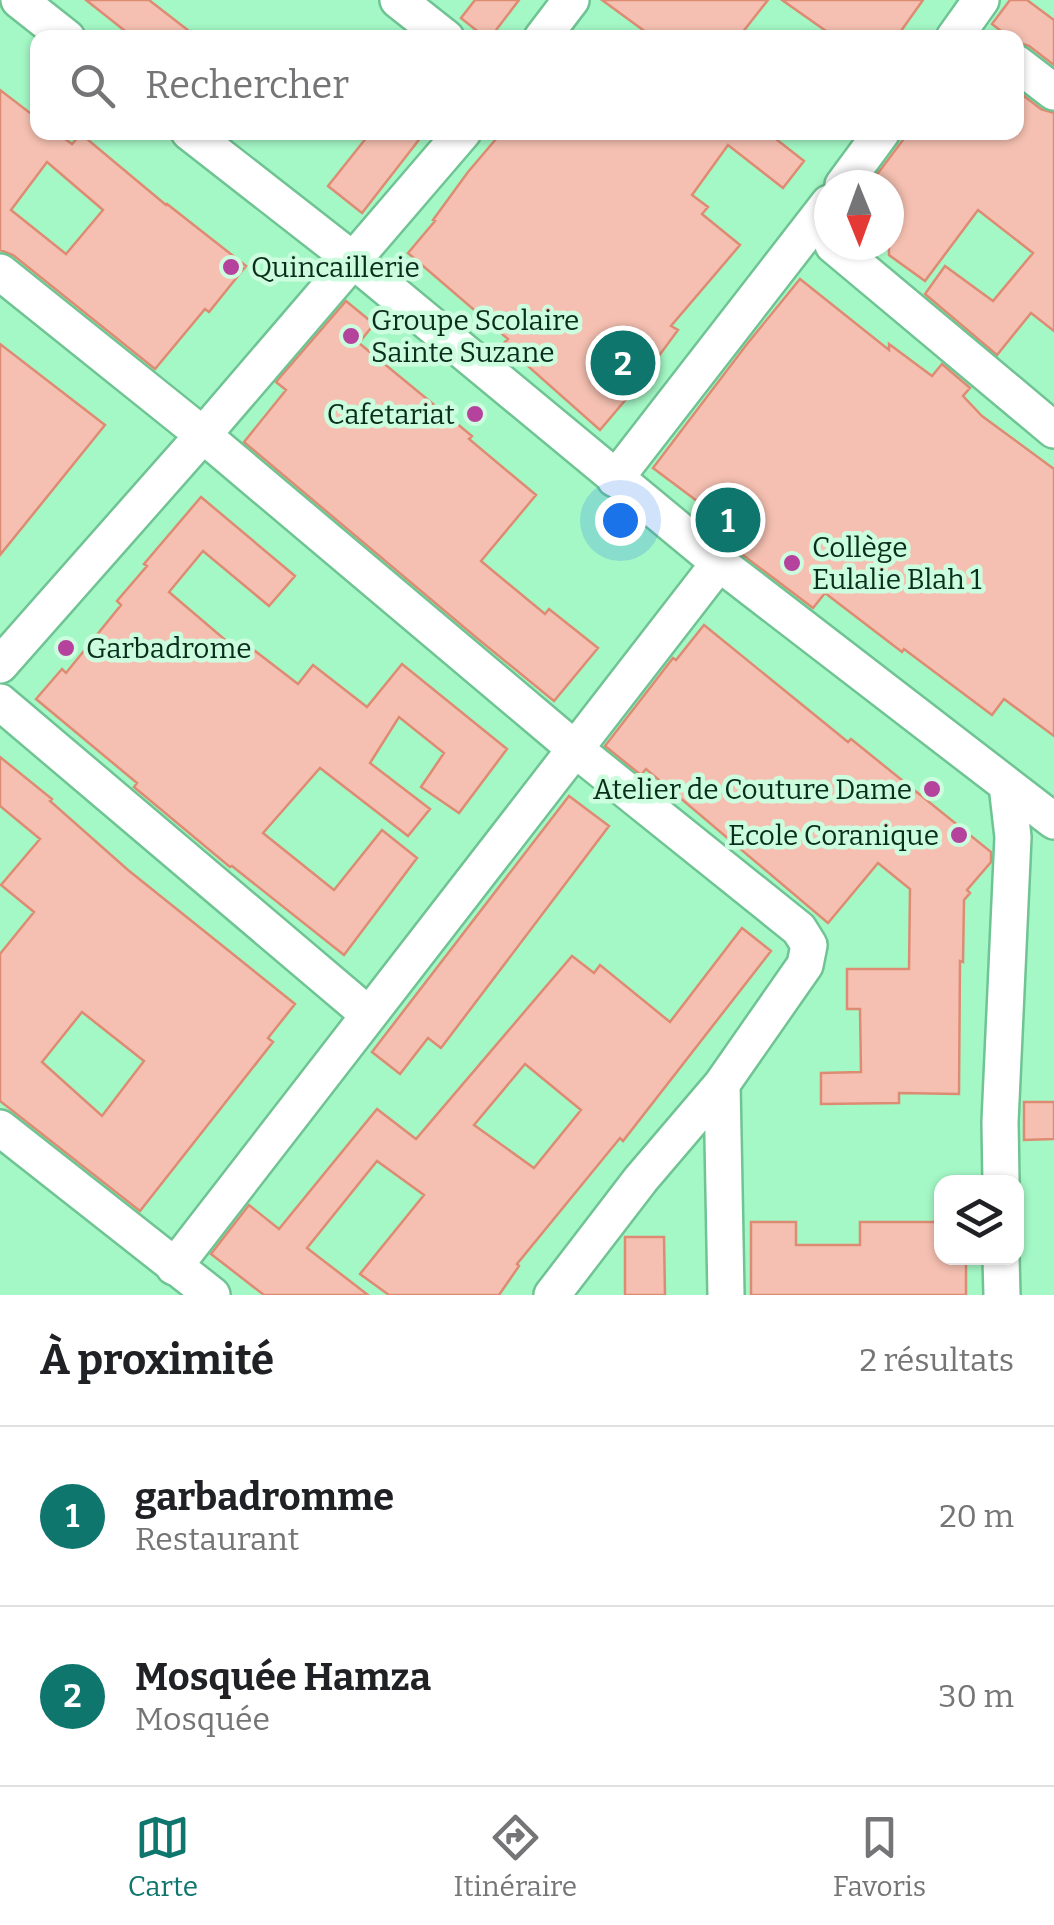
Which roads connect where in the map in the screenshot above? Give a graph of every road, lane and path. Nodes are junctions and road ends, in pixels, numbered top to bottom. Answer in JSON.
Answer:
{"nodes":[{"id":1,"x":18,"y":0,"type":"edge"},
{"id":2,"x":398,"y":0,"type":"edge"},
{"id":3,"x":571,"y":0,"type":"edge"},
{"id":4,"x":57,"y":30,"type":"edge"},
{"id":5,"x":436,"y":30,"type":"edge"},
{"id":6,"x":548,"y":30,"type":"edge"},
{"id":7,"x":1024,"y":69,"type":"edge"},
{"id":8,"x":1054,"y":92,"type":"edge"},
{"id":9,"x":199,"y":140,"type":"edge"},
{"id":10,"x":456,"y":140,"type":"edge"},
{"id":11,"x":876,"y":140,"type":"edge"},
{"id":12,"x":854,"y":170,"type":"edge"},
{"id":13,"x":814,"y":242,"type":"edge"},
{"id":14,"x":353,"y":260,"type":"junction"},
{"id":15,"x":860,"y":260,"type":"edge"},
{"id":16,"x":0,"y":272,"type":"edge"},
{"id":17,"x":1054,"y":430,"type":"edge"},
{"id":18,"x":203,"y":435,"type":"junction"},
{"id":19,"x":615,"y":479,"type":"junction"},
{"id":20,"x":719,"y":563,"type":"junction"},
{"id":21,"x":0,"y":665,"type":"edge"},
{"id":22,"x":0,"y":702,"type":"edge"},
{"id":23,"x":575,"y":749,"type":"junction"},
{"id":24,"x":1007,"y":784,"type":"junction"},
{"id":25,"x":1054,"y":821,"type":"edge"},
{"id":26,"x":369,"y":1015,"type":"junction"},
{"id":27,"x":722,"y":1084,"type":"junction"},
{"id":28,"x":0,"y":1128,"type":"edge"},
{"id":29,"x":1001,"y":1175,"type":"edge"},
{"id":30,"x":1001,"y":1265,"type":"edge"},
{"id":31,"x":174,"y":1266,"type":"junction"},
{"id":32,"x":212,"y":1295,"type":"edge"},
{"id":33,"x":552,"y":1295,"type":"edge"},
{"id":34,"x":726,"y":1295,"type":"edge"},
{"id":35,"x":1002,"y":1295,"type":"edge"}],
"edges":[{"from":1,"to":4,"type":"street"},
{"from":2,"to":5,"type":"street"},
{"from":3,"to":6,"type":"street"},
{"from":7,"to":8,"type":"street"},
{"from":9,"to":14,"type":"street"},
{"from":10,"to":14,"type":"street"},
{"from":11,"to":12,"type":"street"},
{"from":13,"to":19,"type":"street"},
{"from":14,"to":18,"type":"street"},
{"from":14,"to":19,"type":"street"},
{"from":15,"to":17,"type":"street"},
{"from":16,"to":18,"type":"street"},
{"from":18,"to":21,"type":"street"},
{"from":18,"to":23,"type":"street"},
{"from":19,"to":20,"type":"street"},
{"from":20,"to":23,"type":"street"},
{"from":20,"to":24,"type":"street"},
{"from":22,"to":26,"type":"street"},
{"from":23,"to":26,"type":"street"},
{"from":23,"to":27,"type":"street"},
{"from":24,"to":25,"type":"street"},
{"from":24,"to":29,"type":"street"},
{"from":26,"to":31,"type":"street"},
{"from":27,"to":33,"type":"street"},
{"from":27,"to":34,"type":"street"},
{"from":28,"to":31,"type":"street"},
{"from":30,"to":35,"type":"street"},
{"from":31,"to":32,"type":"street"}]}
